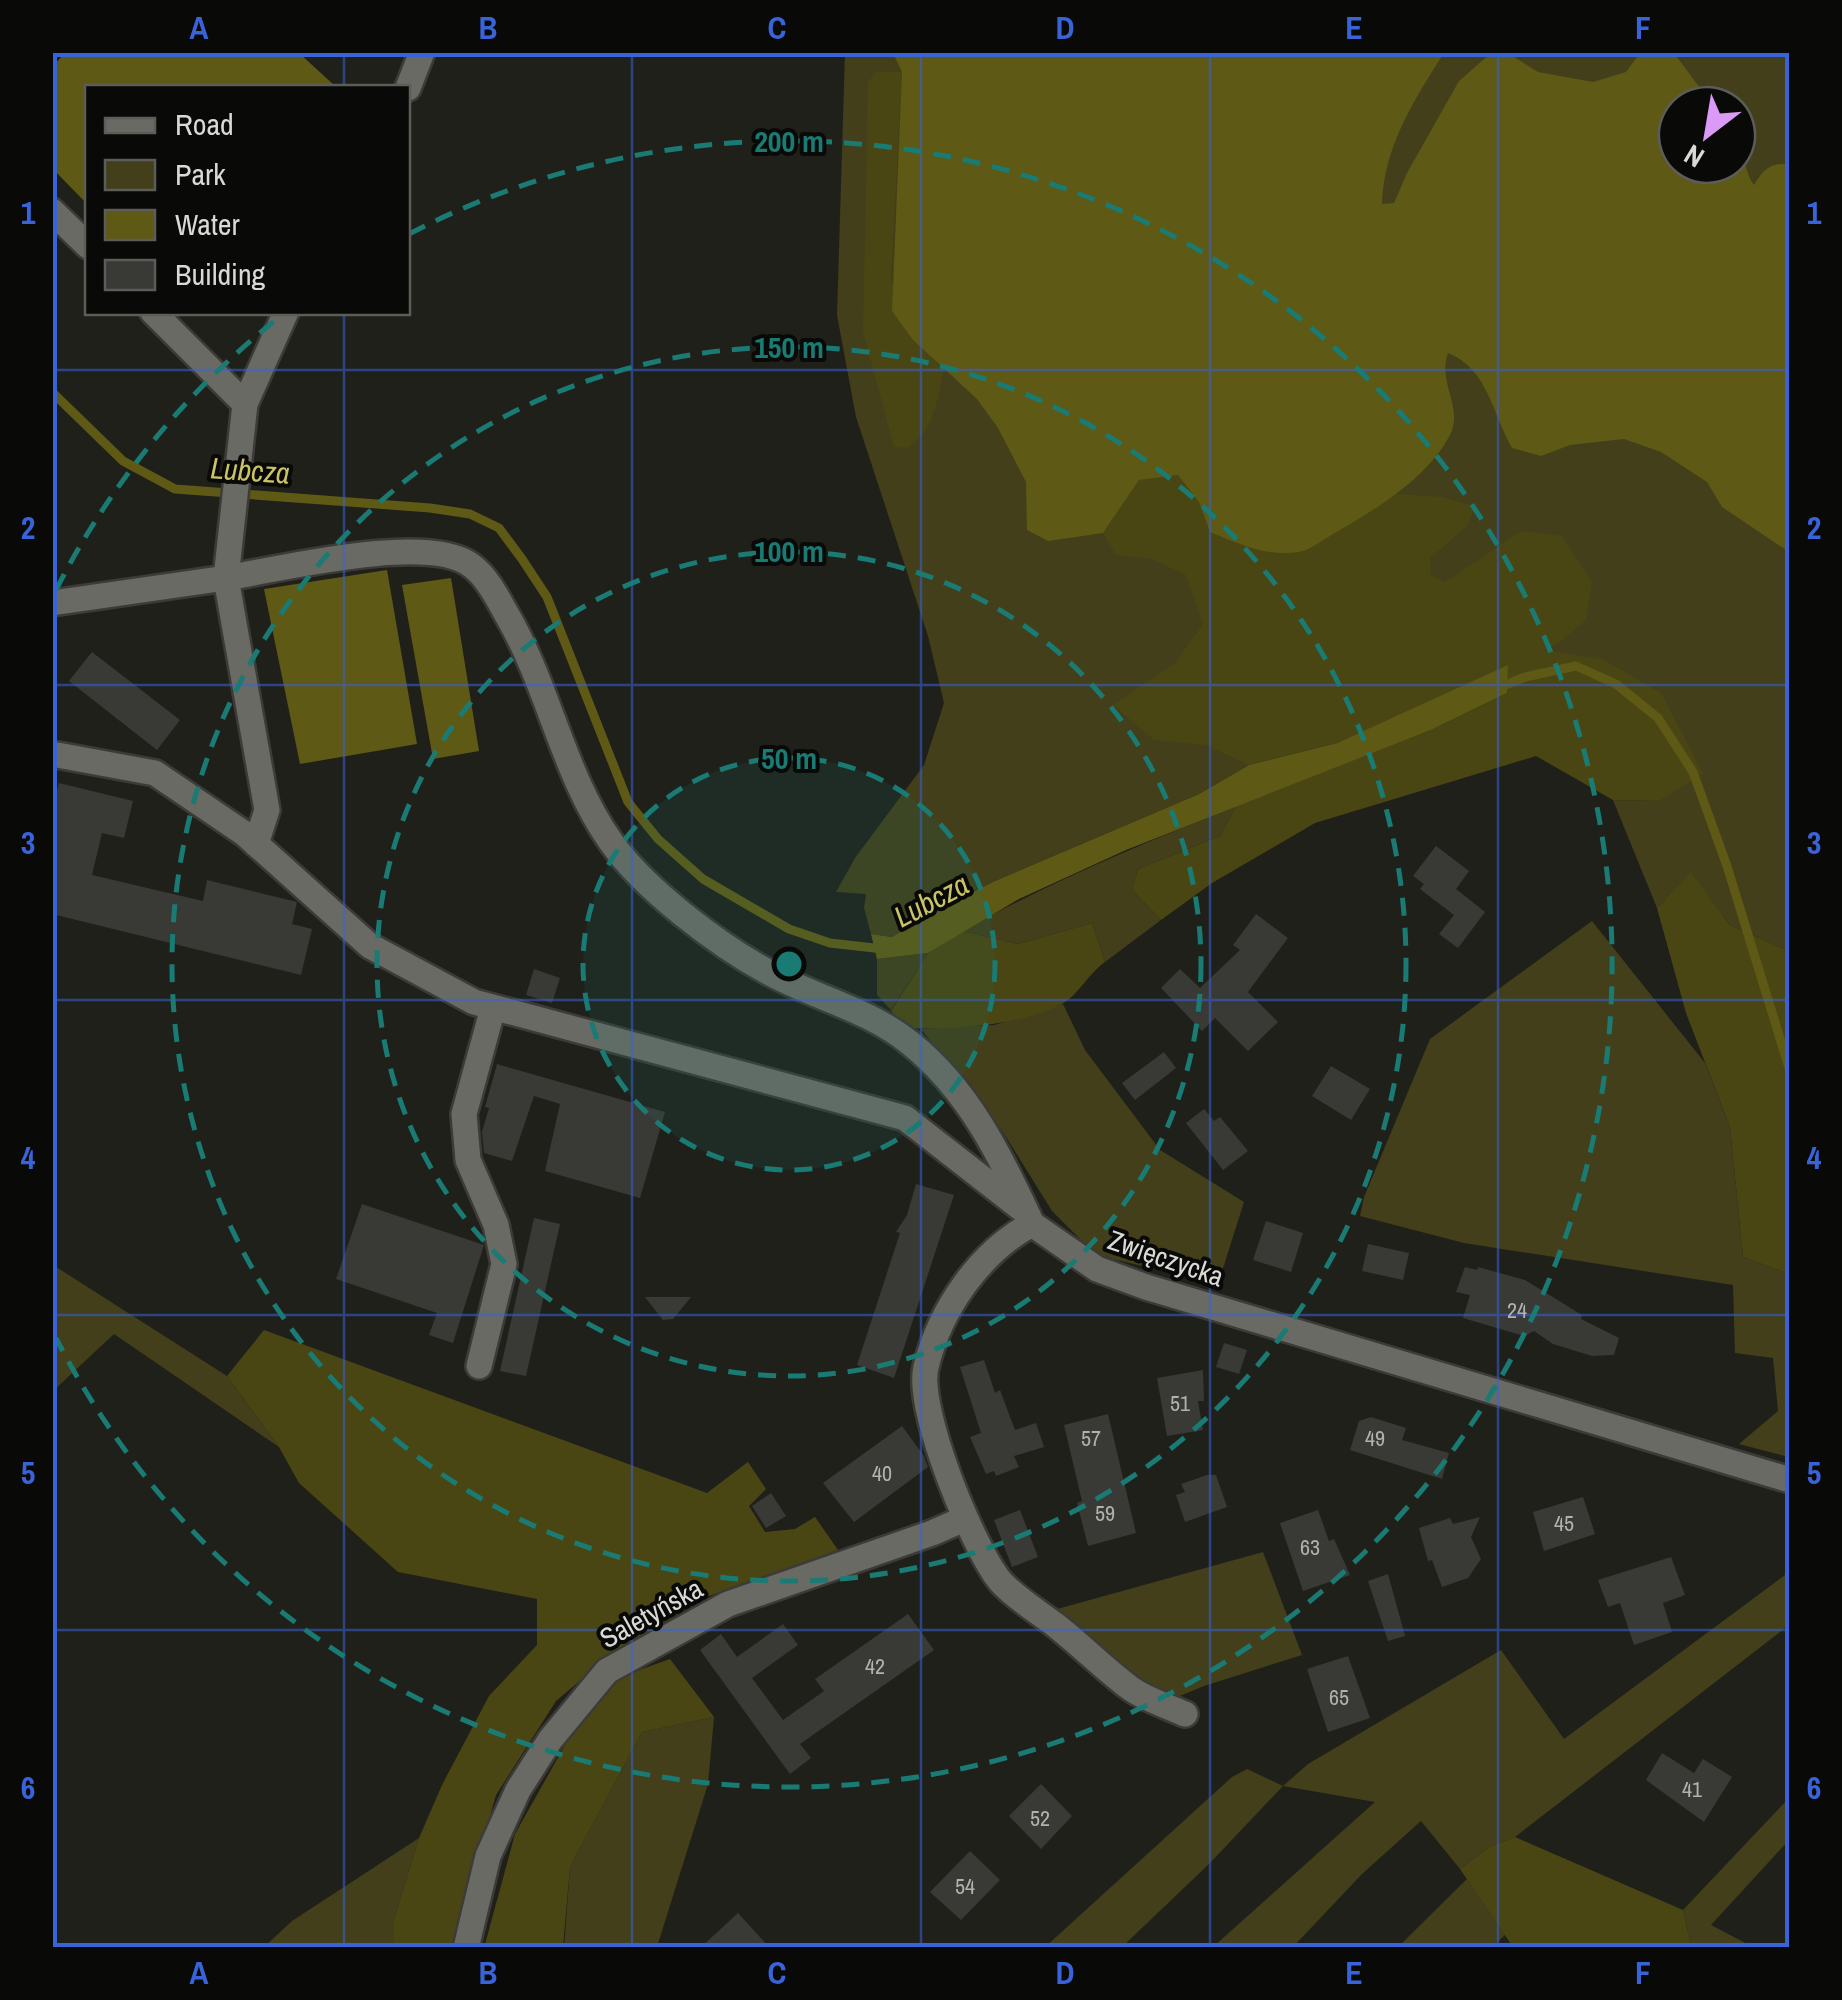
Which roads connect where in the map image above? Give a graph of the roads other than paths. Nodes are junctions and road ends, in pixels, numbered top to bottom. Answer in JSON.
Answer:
{"nodes":[{"id":1,"x":422,"y":52,"type":"edge"},
{"id":2,"x":409,"y":85,"type":"edge"},
{"id":3,"x":52,"y":211,"type":"edge"},
{"id":4,"x":85,"y":243,"type":"edge"},
{"id":5,"x":156,"y":315,"type":"edge"},
{"id":6,"x":285,"y":315,"type":"edge"},
{"id":7,"x":245,"y":404,"type":"junction"},
{"id":8,"x":226,"y":578,"type":"junction"},
{"id":9,"x":52,"y":603,"type":"edge"},
{"id":10,"x":52,"y":754,"type":"edge"},
{"id":11,"x":256,"y":844,"type":"junction"},
{"id":12,"x":493,"y":1008,"type":"junction"},
{"id":13,"x":1030,"y":1219,"type":"junction"},
{"id":14,"x":478,"y":1366,"type":"dead end"},
{"id":15,"x":1790,"y":1480,"type":"edge"},
{"id":16,"x":964,"y":1519,"type":"junction"},
{"id":17,"x":1185,"y":1714,"type":"dead end"},
{"id":18,"x":466,"y":1948,"type":"edge"}],
"edges":[{"from":1,"to":2,"type":"street"},
{"from":3,"to":4,"type":"street"},
{"from":5,"to":7,"type":"street"},
{"from":6,"to":7,"type":"street"},
{"from":7,"to":8,"type":"street"},
{"from":8,"to":9,"type":"street"},
{"from":8,"to":11,"type":"street"},
{"from":8,"to":13,"type":"street"},
{"from":10,"to":11,"type":"street","name":"Zwięczycka"},
{"from":11,"to":12,"type":"street","name":"Zwięczycka"},
{"from":12,"to":13,"type":"street","name":"Zwięczycka"},
{"from":12,"to":14,"type":"street"},
{"from":13,"to":15,"type":"street","name":"Zwięczycka"},
{"from":13,"to":16,"type":"street"},
{"from":16,"to":17,"type":"street"},
{"from":16,"to":18,"type":"street","name":"Saletyńska"}]}
